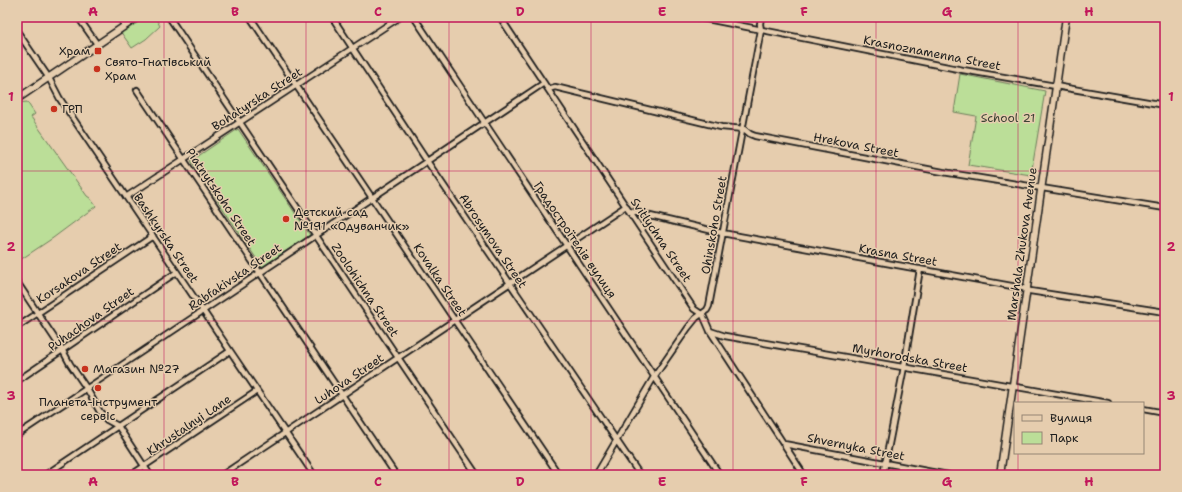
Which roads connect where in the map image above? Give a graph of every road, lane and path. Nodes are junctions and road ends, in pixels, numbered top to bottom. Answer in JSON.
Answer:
{"nodes":[{"id":1,"x":78,"y":17,"type":"edge"},
{"id":2,"x":120,"y":17,"type":"edge"},
{"id":3,"x":138,"y":17,"type":"edge"},
{"id":4,"x":169,"y":17,"type":"edge"},
{"id":5,"x":250,"y":17,"type":"edge"},
{"id":6,"x":332,"y":17,"type":"edge"},
{"id":7,"x":400,"y":17,"type":"edge"},
{"id":8,"x":414,"y":17,"type":"edge"},
{"id":9,"x":500,"y":17,"type":"edge"},
{"id":10,"x":697,"y":17,"type":"edge"},
{"id":11,"x":761,"y":17,"type":"edge"},
{"id":12,"x":1066,"y":17,"type":"edge"},
{"id":13,"x":125,"y":25,"type":"junction"},
{"id":14,"x":761,"y":30,"type":"junction"},
{"id":15,"x":17,"y":31,"type":"edge"},
{"id":16,"x":97,"y":44,"type":"junction"},
{"id":17,"x":352,"y":48,"type":"junction"},
{"id":18,"x":49,"y":78,"type":"junction"},
{"id":19,"x":544,"y":83,"type":"junction"},
{"id":20,"x":296,"y":85,"type":"junction"},
{"id":21,"x":1056,"y":87,"type":"junction"},
{"id":22,"x":548,"y":89,"type":"junction"},
{"id":23,"x":137,"y":90,"type":"dead end"},
{"id":24,"x":17,"y":99,"type":"edge"},
{"id":25,"x":1165,"y":105,"type":"edge"},
{"id":26,"x":240,"y":122,"type":"junction"},
{"id":27,"x":484,"y":122,"type":"junction"},
{"id":28,"x":742,"y":129,"type":"junction"},
{"id":29,"x":184,"y":160,"type":"junction"},
{"id":30,"x":427,"y":161,"type":"junction"},
{"id":31,"x":1041,"y":188,"type":"junction"},
{"id":32,"x":126,"y":198,"type":"junction"},
{"id":33,"x":372,"y":198,"type":"junction"},
{"id":34,"x":626,"y":206,"type":"junction"},
{"id":35,"x":1165,"y":208,"type":"edge"},
{"id":36,"x":629,"y":211,"type":"junction"},
{"id":37,"x":722,"y":232,"type":"junction"},
{"id":38,"x":316,"y":235,"type":"junction"},
{"id":39,"x":153,"y":236,"type":"junction"},
{"id":40,"x":567,"y":246,"type":"junction"},
{"id":41,"x":920,"y":269,"type":"junction"},
{"id":42,"x":177,"y":272,"type":"junction"},
{"id":43,"x":260,"y":272,"type":"junction"},
{"id":44,"x":17,"y":282,"type":"edge"},
{"id":45,"x":510,"y":284,"type":"junction"},
{"id":46,"x":1027,"y":289,"type":"junction"},
{"id":47,"x":203,"y":311,"type":"junction"},
{"id":48,"x":1165,"y":312,"type":"edge"},
{"id":49,"x":39,"y":313,"type":"junction"},
{"id":50,"x":703,"y":315,"type":"junction"},
{"id":51,"x":455,"y":320,"type":"junction"},
{"id":52,"x":17,"y":328,"type":"edge"},
{"id":53,"x":710,"y":331,"type":"junction"},
{"id":54,"x":63,"y":350,"type":"junction"},
{"id":55,"x":230,"y":351,"type":"junction"},
{"id":56,"x":398,"y":358,"type":"junction"},
{"id":57,"x":904,"y":367,"type":"junction"},
{"id":58,"x":654,"y":376,"type":"junction"},
{"id":59,"x":17,"y":381,"type":"edge"},
{"id":60,"x":1012,"y":386,"type":"junction"},
{"id":61,"x":87,"y":389,"type":"junction"},
{"id":62,"x":257,"y":391,"type":"junction"},
{"id":63,"x":343,"y":395,"type":"junction"},
{"id":64,"x":1102,"y":402,"type":"edge"},
{"id":65,"x":1144,"y":409,"type":"edge"},
{"id":66,"x":1165,"y":413,"type":"edge"},
{"id":67,"x":118,"y":426,"type":"junction"},
{"id":68,"x":286,"y":433,"type":"junction"},
{"id":69,"x":17,"y":436,"type":"edge"},
{"id":70,"x":617,"y":441,"type":"junction"},
{"id":71,"x":784,"y":444,"type":"junction"},
{"id":72,"x":886,"y":463,"type":"junction"},
{"id":73,"x":144,"y":466,"type":"junction"},
{"id":74,"x":230,"y":473,"type":"edge"},
{"id":75,"x":45,"y":475,"type":"edge"},
{"id":76,"x":132,"y":475,"type":"edge"},
{"id":77,"x":150,"y":475,"type":"edge"},
{"id":78,"x":222,"y":475,"type":"edge"},
{"id":79,"x":314,"y":475,"type":"edge"},
{"id":80,"x":396,"y":475,"type":"edge"},
{"id":81,"x":477,"y":475,"type":"edge"},
{"id":82,"x":559,"y":475,"type":"edge"},
{"id":83,"x":596,"y":475,"type":"edge"},
{"id":84,"x":640,"y":475,"type":"edge"},
{"id":85,"x":720,"y":475,"type":"edge"},
{"id":86,"x":804,"y":475,"type":"edge"},
{"id":87,"x":883,"y":475,"type":"edge"},
{"id":88,"x":948,"y":475,"type":"edge"},
{"id":89,"x":1000,"y":475,"type":"edge"}],
"edges":[{"from":1,"to":16,"type":"street"},
{"from":2,"to":13,"type":"street"},
{"from":3,"to":13,"type":"street"},
{"from":4,"to":26,"type":"street","name":"Zoolohichna Street"},
{"from":5,"to":20,"type":"street","name":"Kovalka Street"},
{"from":6,"to":17,"type":"street","name":"Abrosymova Street"},
{"from":7,"to":17,"type":"street","name":"Bohatyrska Street"},
{"from":8,"to":27,"type":"street","name":"Градостроїтелiв вулиця"},
{"from":9,"to":19,"type":"street","name":"Svitlychna Street"},
{"from":10,"to":14,"type":"street","name":"Krasnoznamenna Street"},
{"from":11,"to":14,"type":"street","name":"Ohinskoho Street"},
{"from":12,"to":21,"type":"street","name":"Marshala Zhukova Avenue"},
{"from":13,"to":16,"type":"street"},
{"from":14,"to":21,"type":"street","name":"Krasnoznamenna Street"},
{"from":14,"to":28,"type":"street","name":"Ohinskoho Street"},
{"from":15,"to":18,"type":"street","name":"Bashkyrska Street"},
{"from":16,"to":18,"type":"street"},
{"from":17,"to":20,"type":"street","name":"Bohatyrska Street"},
{"from":17,"to":30,"type":"street","name":"Abrosymova Street"},
{"from":18,"to":24,"type":"street"},
{"from":18,"to":32,"type":"street","name":"Bashkyrska Street"},
{"from":19,"to":22,"type":"street","name":"Svitlychna Street"},
{"from":19,"to":27,"type":"street","name":"Rabfakivska Street"},
{"from":20,"to":26,"type":"street","name":"Bohatyrska Street"},
{"from":20,"to":33,"type":"street","name":"Kovalka Street"},
{"from":21,"to":25,"type":"street","name":"Krasnoznamenna Street"},
{"from":21,"to":31,"type":"street","name":"Marshala Zhukova Avenue"},
{"from":22,"to":28,"type":"street","name":"Hrekova Street"},
{"from":22,"to":34,"type":"street","name":"Svitlychna Street"},
{"from":23,"to":29,"type":"street","name":"Piatnytskoho Street"},
{"from":26,"to":29,"type":"street","name":"Bohatyrska Street"},
{"from":26,"to":38,"type":"street","name":"Zoolohichna Street"},
{"from":27,"to":30,"type":"street","name":"Rabfakivska Street"},
{"from":27,"to":40,"type":"street","name":"Градостроїтелiв вулиця"},
{"from":28,"to":31,"type":"street","name":"Hrekova Street"},
{"from":28,"to":37,"type":"street","name":"Ohinskoho Street"},
{"from":29,"to":32,"type":"street","name":"Bohatyrska Street"},
{"from":29,"to":43,"type":"street","name":"Piatnytskoho Street"},
{"from":30,"to":33,"type":"street","name":"Rabfakivska Street"},
{"from":30,"to":45,"type":"street","name":"Abrosymova Street"},
{"from":31,"to":35,"type":"street","name":"Hrekova Street"},
{"from":31,"to":46,"type":"street","name":"Marshala Zhukova Avenue"},
{"from":32,"to":39,"type":"street","name":"Bashkyrska Street"},
{"from":33,"to":38,"type":"street","name":"Rabfakivska Street"},
{"from":33,"to":51,"type":"street","name":"Kovalka Street"},
{"from":34,"to":36,"type":"street","name":"Svitlychna Street"},
{"from":34,"to":40,"type":"street","name":"Luhova Street"},
{"from":36,"to":37,"type":"street","name":"Krasna Street"},
{"from":36,"to":50,"type":"street","name":"Svitlychna Street"},
{"from":37,"to":41,"type":"street","name":"Krasna Street"},
{"from":37,"to":50,"type":"street","name":"Ohinskoho Street"},
{"from":38,"to":43,"type":"street","name":"Rabfakivska Street"},
{"from":38,"to":56,"type":"street","name":"Zoolohichna Street"},
{"from":39,"to":42,"type":"street","name":"Bashkyrska Street"},
{"from":39,"to":49,"type":"street","name":"Korsakova Street"},
{"from":40,"to":45,"type":"street","name":"Luhova Street"},
{"from":40,"to":58,"type":"street","name":"Градостроїтелiв вулиця"},
{"from":41,"to":46,"type":"street","name":"Krasna Street"},
{"from":41,"to":57,"type":"street"},
{"from":42,"to":47,"type":"street","name":"Bashkyrska Street"},
{"from":42,"to":54,"type":"street","name":"Puhachova Street"},
{"from":43,"to":47,"type":"street","name":"Rabfakivska Street"},
{"from":43,"to":63,"type":"street","name":"Piatnytskoho Street"},
{"from":44,"to":49,"type":"street"},
{"from":45,"to":51,"type":"street","name":"Luhova Street"},
{"from":45,"to":70,"type":"street","name":"Abrosymova Street"},
{"from":46,"to":48,"type":"street","name":"Krasna Street"},
{"from":46,"to":60,"type":"street","name":"Marshala Zhukova Avenue"},
{"from":47,"to":55,"type":"street","name":"Bashkyrska Street"},
{"from":47,"to":61,"type":"street","name":"Rabfakivska Street"},
{"from":49,"to":52,"type":"street","name":"Korsakova Street"},
{"from":49,"to":54,"type":"street"},
{"from":50,"to":53,"type":"street","name":"Svitlychna Street"},
{"from":50,"to":58,"type":"street","name":"Ohinskoho Street"},
{"from":51,"to":56,"type":"street","name":"Luhova Street"},
{"from":51,"to":82,"type":"street","name":"Kovalka Street"},
{"from":53,"to":57,"type":"street","name":"Myrhorodska Street"},
{"from":53,"to":71,"type":"street","name":"Svitlychna Street"},
{"from":54,"to":59,"type":"street","name":"Puhachova Street"},
{"from":54,"to":61,"type":"street"},
{"from":55,"to":62,"type":"street","name":"Bashkyrska Street"},
{"from":55,"to":67,"type":"street"},
{"from":56,"to":63,"type":"street","name":"Luhova Street"},
{"from":56,"to":81,"type":"street","name":"Zoolohichna Street"},
{"from":57,"to":60,"type":"street","name":"Myrhorodska Street"},
{"from":57,"to":72,"type":"street"},
{"from":58,"to":70,"type":"street","name":"Ohinskoho Street"},
{"from":58,"to":85,"type":"street","name":"Градостроїтелiв вулиця"},
{"from":60,"to":64,"type":"street","name":"Myrhorodska Street"},
{"from":60,"to":89,"type":"street","name":"Marshala Zhukova Avenue"},
{"from":61,"to":67,"type":"street"},
{"from":61,"to":69,"type":"street","name":"Rabfakivska Street"},
{"from":62,"to":68,"type":"street","name":"Bashkyrska Street"},
{"from":62,"to":73,"type":"street","name":"Khrustalnyi Lane"},
{"from":63,"to":68,"type":"street","name":"Luhova Street"},
{"from":63,"to":80,"type":"street","name":"Piatnytskoho Street"},
{"from":65,"to":66,"type":"street"},
{"from":67,"to":73,"type":"street"},
{"from":67,"to":75,"type":"street"},
{"from":68,"to":74,"type":"street","name":"Luhova Street"},
{"from":68,"to":79,"type":"street","name":"Bashkyrska Street"},
{"from":70,"to":83,"type":"street","name":"Ohinskoho Street"},
{"from":70,"to":84,"type":"street","name":"Abrosymova Street"},
{"from":71,"to":72,"type":"street","name":"Shvernyka Street"},
{"from":71,"to":86,"type":"street","name":"Svitlychna Street"},
{"from":72,"to":87,"type":"street"},
{"from":72,"to":88,"type":"street","name":"Shvernyka Street"},
{"from":73,"to":76,"type":"street","name":"Khrustalnyi Lane"},
{"from":73,"to":77,"type":"street"},
{"from":74,"to":78,"type":"street","name":"Luhova Street"}]}
